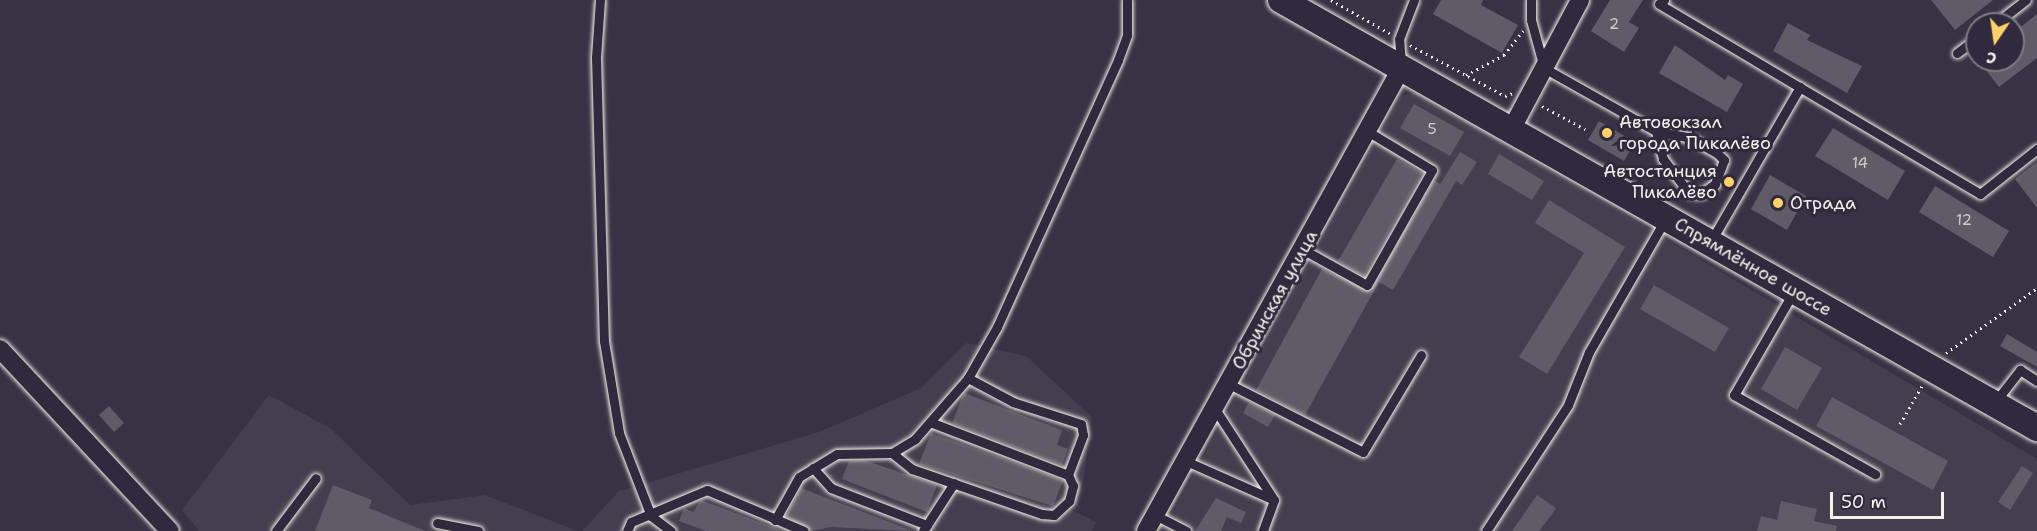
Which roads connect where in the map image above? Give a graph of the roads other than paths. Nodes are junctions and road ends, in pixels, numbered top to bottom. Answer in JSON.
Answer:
{"nodes":[{"id":1,"x":600,"y":0,"type":"edge"},
{"id":2,"x":1127,"y":0,"type":"edge"},
{"id":3,"x":1281,"y":0,"type":"edge"},
{"id":4,"x":1414,"y":0,"type":"edge"},
{"id":5,"x":1531,"y":0,"type":"edge"},
{"id":6,"x":1580,"y":0,"type":"edge"},
{"id":7,"x":1664,"y":0,"type":"edge"},
{"id":8,"x":2026,"y":0,"type":"edge"},
{"id":9,"x":2010,"y":12,"type":"edge"},
{"id":10,"x":1965,"y":47,"type":"edge"},
{"id":11,"x":1957,"y":53,"type":"dead end"},
{"id":12,"x":1402,"y":68,"type":"junction"},
{"id":13,"x":1544,"y":68,"type":"junction"},
{"id":14,"x":1800,"y":87,"type":"junction"},
{"id":15,"x":1511,"y":130,"type":"junction"},
{"id":16,"x":1367,"y":131,"type":"junction"},
{"id":17,"x":1656,"y":131,"type":"junction"},
{"id":18,"x":2037,"y":149,"type":"edge"},
{"id":19,"x":1666,"y":218,"type":"junction"},
{"id":20,"x":1710,"y":243,"type":"junction"},
{"id":21,"x":1302,"y":249,"type":"junction"},
{"id":22,"x":1794,"y":290,"type":"junction"},
{"id":23,"x":0,"y":349,"type":"edge"},
{"id":24,"x":1421,"y":355,"type":"dead end"},
{"id":25,"x":968,"y":378,"type":"junction"},
{"id":26,"x":2037,"y":381,"type":"edge"},
{"id":27,"x":1229,"y":384,"type":"junction"},
{"id":28,"x":1994,"y":404,"type":"junction"},
{"id":29,"x":1215,"y":409,"type":"junction"},
{"id":30,"x":930,"y":422,"type":"junction"},
{"id":31,"x":2037,"y":428,"type":"edge"},
{"id":32,"x":892,"y":453,"type":"junction"},
{"id":33,"x":1186,"y":461,"type":"junction"},
{"id":34,"x":813,"y":468,"type":"junction"},
{"id":35,"x":1875,"y":474,"type":"dead end"},
{"id":36,"x":1068,"y":475,"type":"junction"},
{"id":37,"x":316,"y":478,"type":"dead end"},
{"id":38,"x":954,"y":483,"type":"junction"},
{"id":39,"x":1274,"y":500,"type":"junction"},
{"id":40,"x":651,"y":516,"type":"junction"},
{"id":41,"x":775,"y":520,"type":"junction"},
{"id":42,"x":1150,"y":523,"type":"edge"},
{"id":43,"x":437,"y":524,"type":"dead end"},
{"id":44,"x":925,"y":528,"type":"edge"},
{"id":45,"x":170,"y":531,"type":"edge"},
{"id":46,"x":276,"y":531,"type":"edge"},
{"id":47,"x":478,"y":531,"type":"edge"},
{"id":48,"x":627,"y":531,"type":"edge"},
{"id":49,"x":671,"y":531,"type":"edge"},
{"id":50,"x":802,"y":531,"type":"edge"},
{"id":51,"x":1186,"y":531,"type":"edge"},
{"id":52,"x":1263,"y":531,"type":"edge"},
{"id":53,"x":1486,"y":531,"type":"edge"}],
"edges":[{"from":1,"to":40,"type":"lane"},
{"from":2,"to":25,"type":"lane"},
{"from":3,"to":12,"type":"main road","name":"Спрямлённое шоссе"},
{"from":4,"to":12,"type":"lane"},
{"from":5,"to":13,"type":"lane"},
{"from":6,"to":13,"type":"street"},
{"from":7,"to":14,"type":"lane"},
{"from":8,"to":9,"type":"lane"},
{"from":10,"to":11,"type":"lane"},
{"from":12,"to":15,"type":"main road","name":"Спрямлённое шоссе"},
{"from":12,"to":16,"type":"street","name":"Обринская улица"},
{"from":13,"to":15,"type":"street"},
{"from":13,"to":17,"type":"lane"},
{"from":14,"to":18,"type":"lane"},
{"from":14,"to":20,"type":"lane"},
{"from":15,"to":19,"type":"main road","name":"Спрямлённое шоссе"},
{"from":16,"to":21,"type":"street","name":"Обринская улица"},
{"from":16,"to":21,"type":"lane"},
{"from":17,"to":17,"type":"lane"},
{"from":19,"to":20,"type":"main road","name":"Спрямлённое шоссе"},
{"from":19,"to":53,"type":"lane"},
{"from":20,"to":22,"type":"main road","name":"Спрямлённое шоссе"},
{"from":21,"to":27,"type":"street","name":"Обринская улица"},
{"from":22,"to":28,"type":"main road","name":"Спрямлённое шоссе"},
{"from":22,"to":35,"type":"lane"},
{"from":23,"to":45,"type":"street"},
{"from":24,"to":27,"type":"lane"},
{"from":25,"to":30,"type":"lane"},
{"from":25,"to":36,"type":"lane"},
{"from":26,"to":28,"type":"lane"},
{"from":27,"to":29,"type":"street","name":"Обринская улица"},
{"from":28,"to":31,"type":"main road","name":"Спрямлённое шоссе"},
{"from":29,"to":33,"type":"street","name":"Обринская улица"},
{"from":29,"to":39,"type":"lane"},
{"from":30,"to":32,"type":"lane"},
{"from":30,"to":36,"type":"lane"},
{"from":32,"to":34,"type":"lane"},
{"from":32,"to":38,"type":"lane"},
{"from":33,"to":39,"type":"lane"},
{"from":33,"to":42,"type":"street","name":"Обринская улица"},
{"from":34,"to":41,"type":"lane"},
{"from":34,"to":44,"type":"lane"},
{"from":36,"to":38,"type":"lane"},
{"from":37,"to":46,"type":"lane"},
{"from":38,"to":44,"type":"lane"},
{"from":39,"to":52,"type":"lane"},
{"from":40,"to":41,"type":"lane"},
{"from":40,"to":48,"type":"lane"},
{"from":40,"to":49,"type":"lane"},
{"from":41,"to":50,"type":"lane"},
{"from":42,"to":51,"type":"lane"},
{"from":43,"to":47,"type":"lane"}]}
